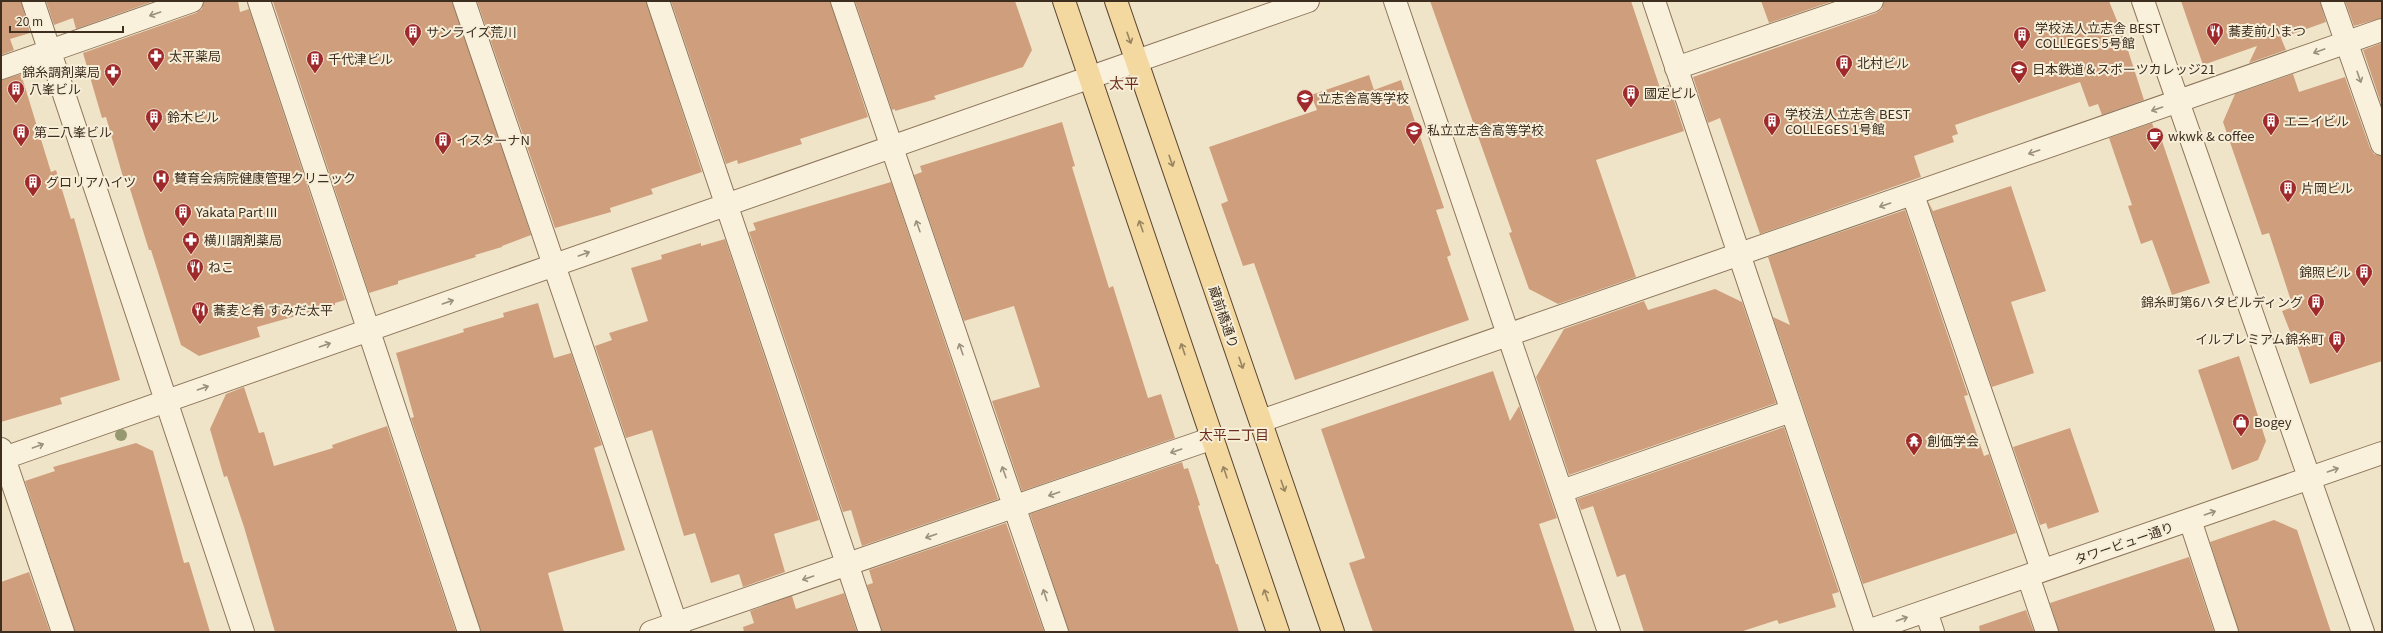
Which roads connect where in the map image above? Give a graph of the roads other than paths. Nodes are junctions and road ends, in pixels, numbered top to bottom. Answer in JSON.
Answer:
{"nodes":[{"id":1,"x":33,"y":1,"type":"edge"},
{"id":2,"x":192,"y":1,"type":"edge"},
{"id":3,"x":259,"y":1,"type":"edge"},
{"id":4,"x":464,"y":1,"type":"edge"},
{"id":5,"x":658,"y":1,"type":"edge"},
{"id":6,"x":842,"y":1,"type":"edge"},
{"id":7,"x":1064,"y":1,"type":"edge"},
{"id":8,"x":1116,"y":1,"type":"edge"},
{"id":9,"x":1308,"y":1,"type":"edge"},
{"id":10,"x":1395,"y":1,"type":"edge"},
{"id":11,"x":1654,"y":1,"type":"edge"},
{"id":12,"x":1872,"y":1,"type":"edge"},
{"id":13,"x":2143,"y":1,"type":"edge"},
{"id":14,"x":2332,"y":1,"type":"edge"},
{"id":15,"x":2382,"y":30,"type":"edge"},
{"id":16,"x":2346,"y":41,"type":"junction"},
{"id":17,"x":51,"y":51,"type":"junction"},
{"id":18,"x":1137,"y":62,"type":"junction"},
{"id":19,"x":1,"y":68,"type":"edge"},
{"id":20,"x":1676,"y":68,"type":"junction"},
{"id":21,"x":1091,"y":78,"type":"junction"},
{"id":22,"x":2178,"y":102,"type":"junction"},
{"id":23,"x":2382,"y":144,"type":"edge"},
{"id":24,"x":891,"y":147,"type":"junction"},
{"id":25,"x":1913,"y":195,"type":"junction"},
{"id":26,"x":726,"y":204,"type":"junction"},
{"id":27,"x":1738,"y":254,"type":"junction"},
{"id":28,"x":555,"y":264,"type":"junction"},
{"id":29,"x":368,"y":330,"type":"junction"},
{"id":30,"x":1508,"y":334,"type":"junction"},
{"id":31,"x":166,"y":401,"type":"junction"},
{"id":32,"x":1791,"y":411,"type":"junction"},
{"id":33,"x":1260,"y":422,"type":"junction"},
{"id":34,"x":1213,"y":438,"type":"junction"},
{"id":35,"x":2382,"y":453,"type":"edge"},
{"id":36,"x":2,"y":455,"type":"edge"},
{"id":37,"x":2309,"y":478,"type":"junction"},
{"id":38,"x":1562,"y":491,"type":"junction"},
{"id":39,"x":1016,"y":508,"type":"junction"},
{"id":40,"x":2190,"y":520,"type":"junction"},
{"id":41,"x":847,"y":564,"type":"junction"},
{"id":42,"x":2035,"y":573,"type":"junction"},
{"id":43,"x":1926,"y":611,"type":"junction"},
{"id":44,"x":677,"y":628,"type":"edge"},
{"id":45,"x":63,"y":632,"type":"edge"},
{"id":46,"x":243,"y":632,"type":"edge"},
{"id":47,"x":469,"y":632,"type":"edge"},
{"id":48,"x":651,"y":632,"type":"edge"},
{"id":49,"x":870,"y":632,"type":"edge"},
{"id":50,"x":1057,"y":632,"type":"edge"},
{"id":51,"x":1278,"y":632,"type":"edge"},
{"id":52,"x":1333,"y":632,"type":"edge"},
{"id":53,"x":1609,"y":632,"type":"edge"},
{"id":54,"x":1866,"y":632,"type":"edge"},
{"id":55,"x":1933,"y":632,"type":"edge"},
{"id":56,"x":2047,"y":632,"type":"edge"},
{"id":57,"x":2227,"y":632,"type":"edge"},
{"id":58,"x":2363,"y":632,"type":"edge"}],
"edges":[{"from":1,"to":17,"type":"street"},
{"from":2,"to":17,"type":"street","one_way":true},
{"from":3,"to":29,"type":"street"},
{"from":4,"to":28,"type":"street"},
{"from":5,"to":26,"type":"street"},
{"from":6,"to":24,"type":"street"},
{"from":7,"to":21,"type":"main road"},
{"from":8,"to":18,"type":"main road","name":"蔵前橋通り","one_way":true},
{"from":9,"to":18,"type":"street"},
{"from":10,"to":30,"type":"street"},
{"from":11,"to":20,"type":"street"},
{"from":12,"to":20,"type":"street"},
{"from":13,"to":22,"type":"street"},
{"from":14,"to":16,"type":"street"},
{"from":15,"to":16,"type":"street"},
{"from":16,"to":22,"type":"street","one_way":true},
{"from":16,"to":23,"type":"street","one_way":true},
{"from":17,"to":19,"type":"street"},
{"from":17,"to":31,"type":"street"},
{"from":18,"to":21,"type":"street"},
{"from":18,"to":33,"type":"main road","name":"蔵前橋通り","one_way":true},
{"from":20,"to":27,"type":"street"},
{"from":21,"to":24,"type":"street"},
{"from":34,"to":21,"type":"main road","one_way":true},
{"from":22,"to":25,"type":"street","one_way":true},
{"from":22,"to":37,"type":"street"},
{"from":24,"to":26,"type":"street"},
{"from":39,"to":24,"type":"street","one_way":true},
{"from":25,"to":27,"type":"street","one_way":true},
{"from":25,"to":42,"type":"street"},
{"from":28,"to":26,"type":"street","one_way":true},
{"from":26,"to":41,"type":"street"},
{"from":27,"to":30,"type":"street"},
{"from":27,"to":32,"type":"street"},
{"from":29,"to":28,"type":"street","one_way":true},
{"from":28,"to":44,"type":"street"},
{"from":31,"to":29,"type":"street","one_way":true},
{"from":29,"to":47,"type":"street"},
{"from":30,"to":33,"type":"street"},
{"from":30,"to":38,"type":"street"},
{"from":36,"to":31,"type":"street","one_way":true},
{"from":31,"to":46,"type":"street"},
{"from":32,"to":38,"type":"street"},
{"from":32,"to":54,"type":"street"},
{"from":33,"to":52,"type":"main road","name":"蔵前橋通り","one_way":true},
{"from":34,"to":39,"type":"street","one_way":true},
{"from":51,"to":34,"type":"main road","one_way":true},
{"from":37,"to":35,"type":"street","name":"タワービュー通り","one_way":true},
{"from":36,"to":45,"type":"street"},
{"from":40,"to":37,"type":"street","name":"タワービュー通り","one_way":true},
{"from":37,"to":58,"type":"street"},
{"from":38,"to":53,"type":"street"},
{"from":39,"to":41,"type":"street","one_way":true},
{"from":50,"to":39,"type":"street","one_way":true},
{"from":40,"to":42,"type":"street","name":"タワービュー通り"},
{"from":40,"to":57,"type":"street"},
{"from":41,"to":44,"type":"street","one_way":true},
{"from":41,"to":49,"type":"street"},
{"from":42,"to":43,"type":"street","name":"タワービュー通り"},
{"from":42,"to":56,"type":"street"},
{"from":54,"to":43,"type":"street","name":"タワービュー通り","one_way":true},
{"from":43,"to":55,"type":"street"},
{"from":44,"to":48,"type":"street"}]}
